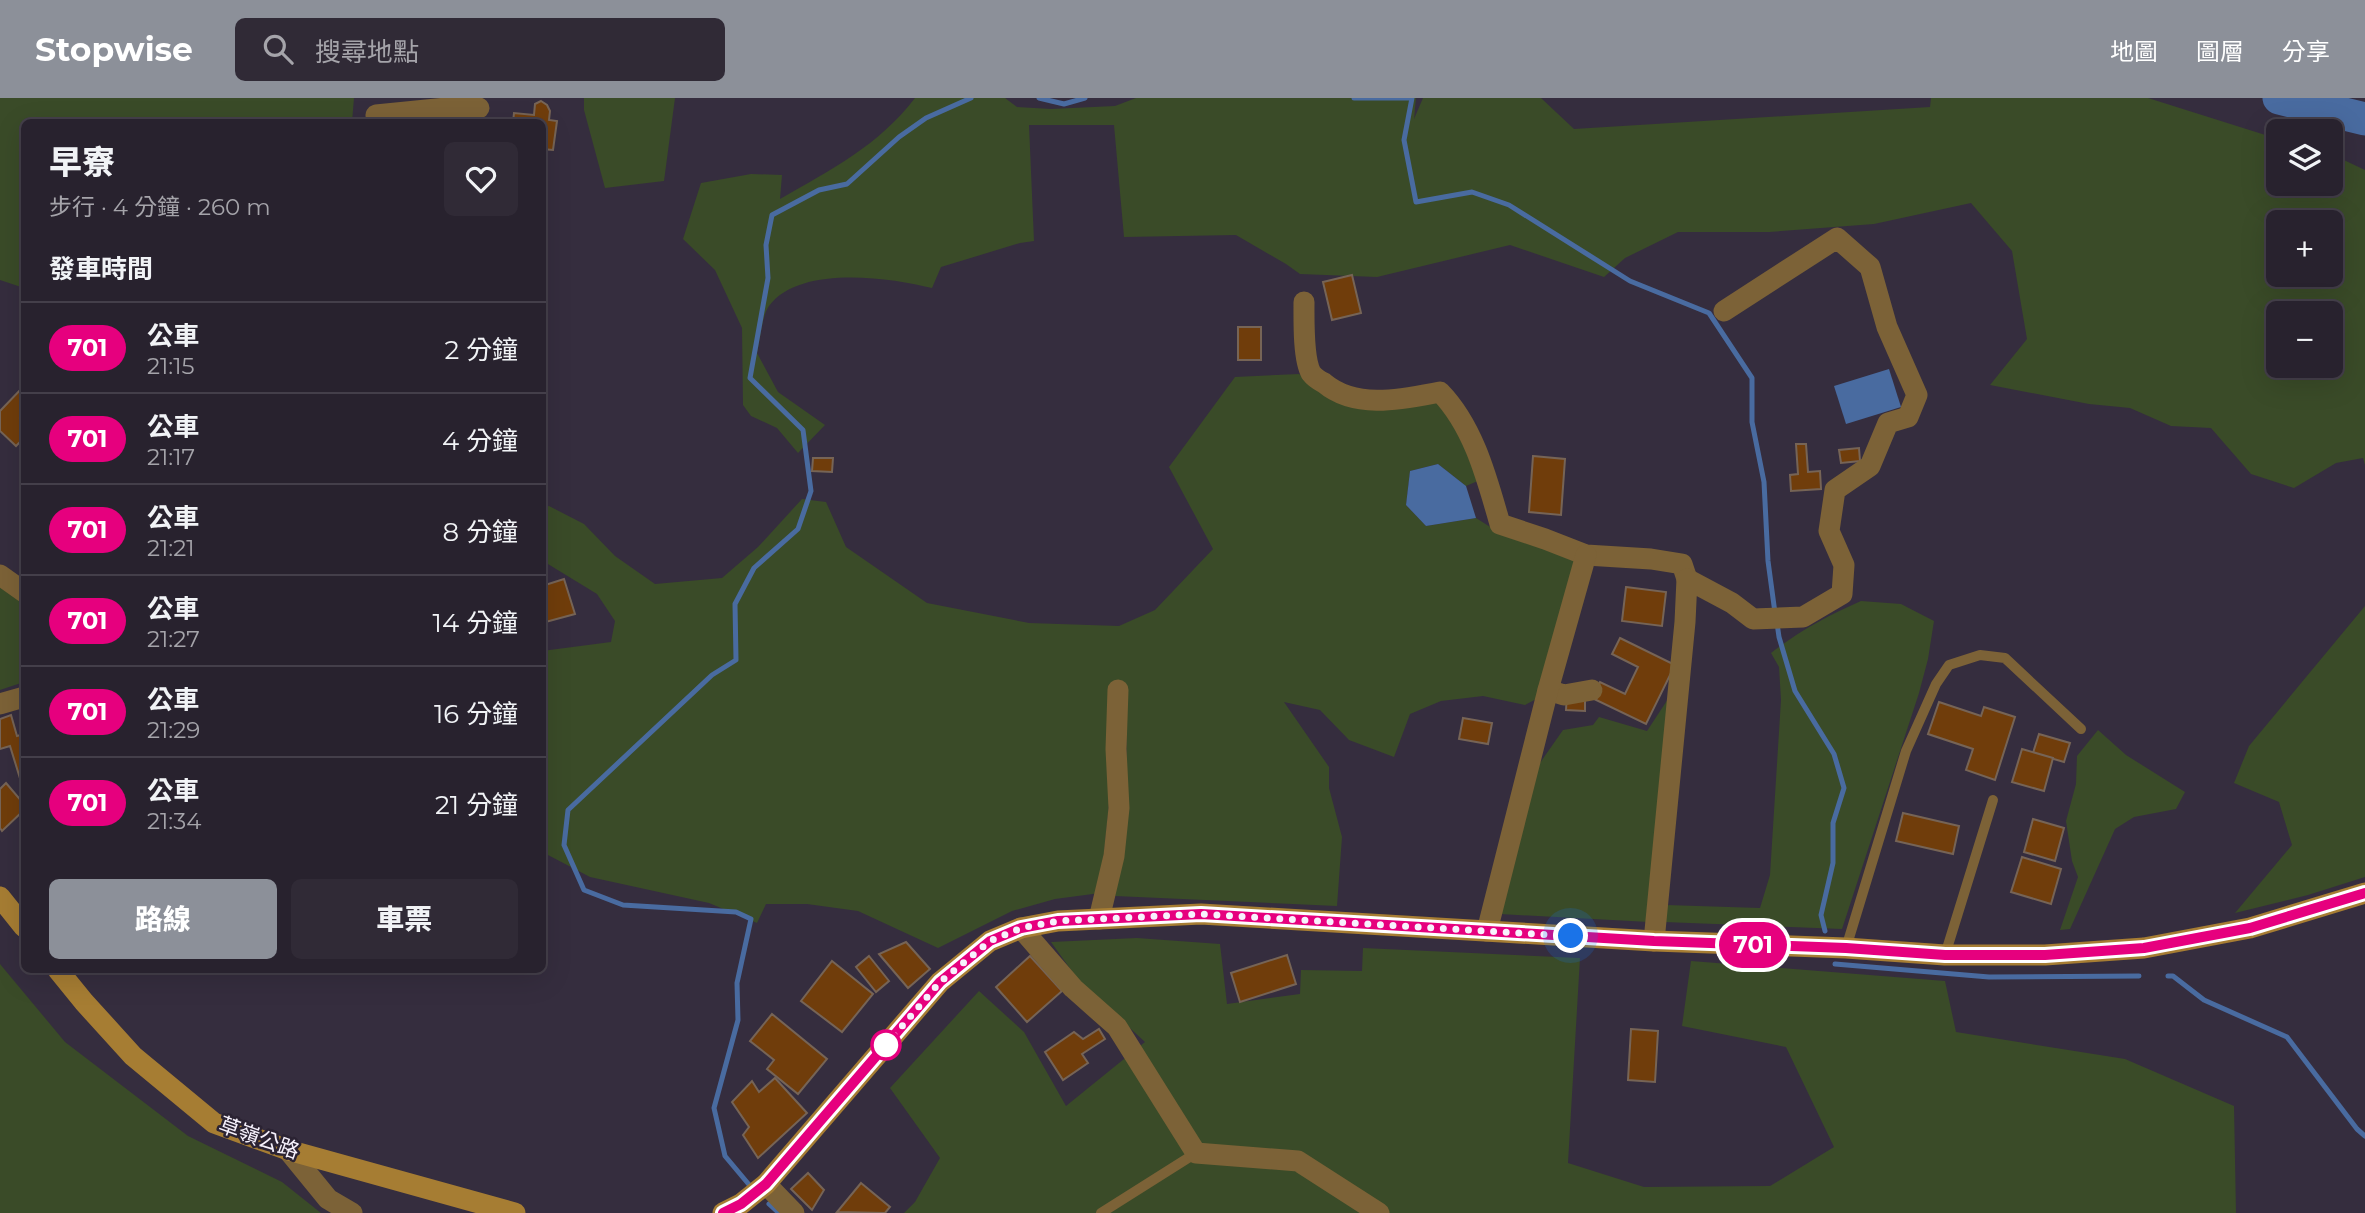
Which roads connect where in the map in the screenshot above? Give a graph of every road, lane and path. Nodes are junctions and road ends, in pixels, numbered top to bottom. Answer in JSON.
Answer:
{"nodes":[{"id":1,"x":479,"y":108,"type":"dead end"},
{"id":2,"x":377,"y":119,"type":"edge"},
{"id":3,"x":1304,"y":302,"type":"dead end"},
{"id":4,"x":1724,"y":311,"type":"dead end"},
{"id":5,"x":1586,"y":555,"type":"junction"},
{"id":6,"x":0,"y":575,"type":"edge"},
{"id":7,"x":1687,"y":579,"type":"junction"},
{"id":8,"x":21,"y":590,"type":"edge"},
{"id":9,"x":1118,"y":690,"type":"dead end"},
{"id":10,"x":1548,"y":690,"type":"junction"},
{"id":11,"x":1592,"y":690,"type":"dead end"},
{"id":12,"x":21,"y":697,"type":"edge"},
{"id":13,"x":0,"y":704,"type":"edge"},
{"id":14,"x":2081,"y":729,"type":"dead end"},
{"id":15,"x":1993,"y":800,"type":"dead end"},
{"id":16,"x":2365,"y":893,"type":"edge"},
{"id":17,"x":0,"y":897,"type":"edge"},
{"id":18,"x":1100,"y":919,"type":"junction"},
{"id":19,"x":21,"y":924,"type":"edge"},
{"id":20,"x":1021,"y":928,"type":"junction"},
{"id":21,"x":1487,"y":931,"type":"junction"},
{"id":22,"x":1654,"y":941,"type":"junction"},
{"id":23,"x":1846,"y":948,"type":"junction"},
{"id":24,"x":1945,"y":955,"type":"junction"},
{"id":25,"x":60,"y":973,"type":"edge"},
{"id":26,"x":289,"y":1150,"type":"junction"},
{"id":27,"x":1195,"y":1153,"type":"junction"},
{"id":28,"x":766,"y":1184,"type":"junction"},
{"id":29,"x":726,"y":1212,"type":"edge"},
{"id":30,"x":352,"y":1213,"type":"edge"},
{"id":31,"x":515,"y":1213,"type":"edge"},
{"id":32,"x":794,"y":1213,"type":"edge"},
{"id":33,"x":1101,"y":1213,"type":"edge"},
{"id":34,"x":1379,"y":1213,"type":"edge"}],
"edges":[{"from":1,"to":2,"type":"street"},
{"from":3,"to":5,"type":"street"},
{"from":4,"to":7,"type":"street"},
{"from":5,"to":7,"type":"street"},
{"from":5,"to":10,"type":"street"},
{"from":6,"to":8,"type":"street"},
{"from":7,"to":22,"type":"street"},
{"from":9,"to":18,"type":"street"},
{"from":10,"to":11,"type":"street"},
{"from":10,"to":21,"type":"street"},
{"from":12,"to":13,"type":"street"},
{"from":14,"to":23,"type":"lane"},
{"from":15,"to":24,"type":"lane"},
{"from":16,"to":24,"type":"main road"},
{"from":17,"to":19,"type":"main road"},
{"from":18,"to":20,"type":"main road"},
{"from":18,"to":21,"type":"main road"},
{"from":20,"to":27,"type":"street"},
{"from":20,"to":28,"type":"main road"},
{"from":21,"to":22,"type":"main road"},
{"from":22,"to":23,"type":"main road"},
{"from":23,"to":24,"type":"main road"},
{"from":25,"to":26,"type":"main road","name":"草嶺公路"},
{"from":26,"to":30,"type":"street"},
{"from":26,"to":31,"type":"main road","name":"草嶺公路"},
{"from":27,"to":33,"type":"lane"},
{"from":27,"to":34,"type":"street"},
{"from":28,"to":29,"type":"main road"},
{"from":28,"to":32,"type":"street"}]}
